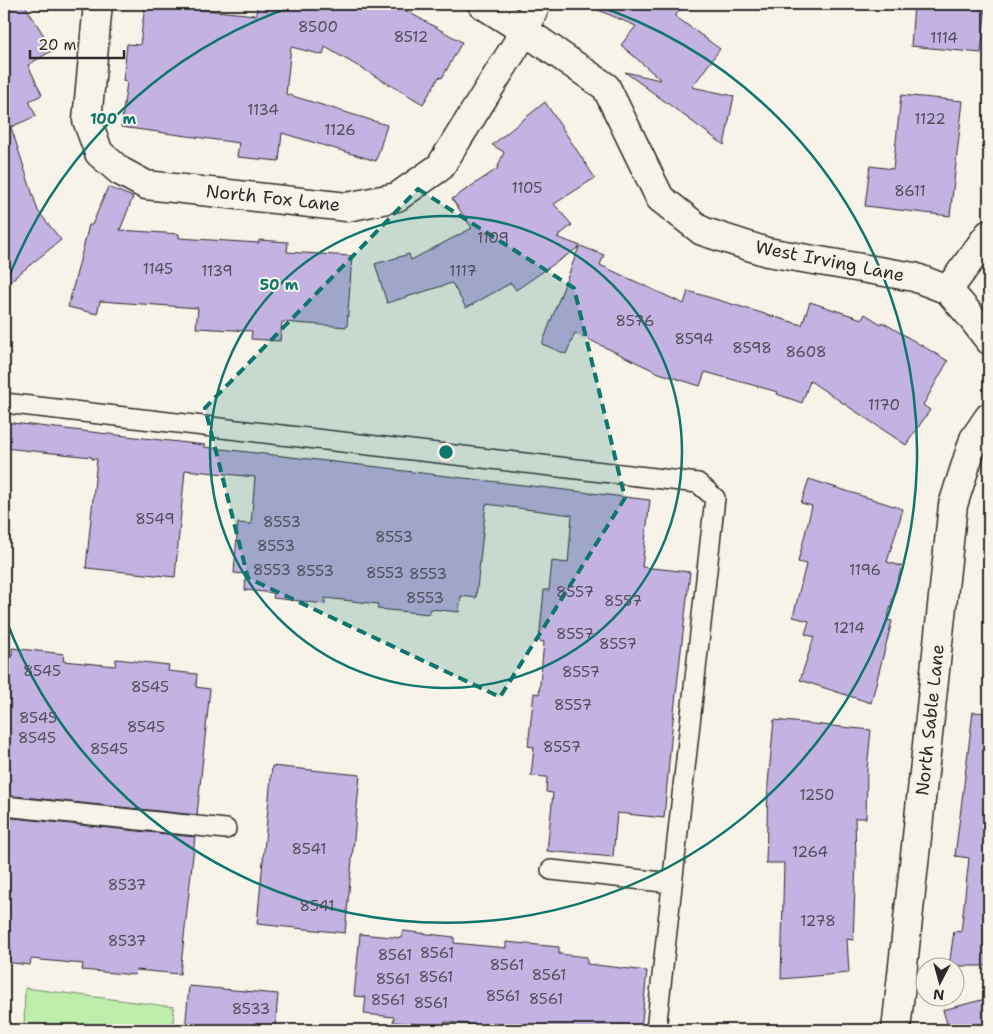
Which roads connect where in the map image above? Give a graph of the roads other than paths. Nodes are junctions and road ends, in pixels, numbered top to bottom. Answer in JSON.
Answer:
{"nodes":[{"id":1,"x":98,"y":4,"type":"edge"},
{"id":2,"x":482,"y":4,"type":"edge"},
{"id":3,"x":536,"y":4,"type":"edge"},
{"id":4,"x":525,"y":31,"type":"junction"},
{"id":5,"x":989,"y":234,"type":"edge"},
{"id":6,"x":948,"y":290,"type":"junction"},
{"id":7,"x":989,"y":340,"type":"edge"},
{"id":8,"x":4,"y":403,"type":"edge"},
{"id":9,"x":989,"y":417,"type":"edge"},
{"id":10,"x":4,"y":806,"type":"edge"},
{"id":11,"x":226,"y":830,"type":"dead end"},
{"id":12,"x":551,"y":870,"type":"dead end"},
{"id":13,"x":672,"y":883,"type":"junction"},
{"id":14,"x":656,"y":1030,"type":"edge"},
{"id":15,"x":896,"y":1030,"type":"edge"}],
"edges":[{"from":1,"to":4,"type":"street","name":"North Fox Lane"},
{"from":2,"to":4,"type":"street","name":"West Irving Lane"},
{"from":3,"to":4,"type":"street","name":"North Fox Lane"},
{"from":4,"to":6,"type":"street","name":"West Irving Lane"},
{"from":5,"to":6,"type":"street"},
{"from":6,"to":7,"type":"street","name":"West Irving Lane"},
{"from":8,"to":13,"type":"lane"},
{"from":9,"to":15,"type":"street","name":"North Sable Lane"},
{"from":10,"to":11,"type":"lane"},
{"from":12,"to":13,"type":"lane"},
{"from":13,"to":14,"type":"lane"}]}
